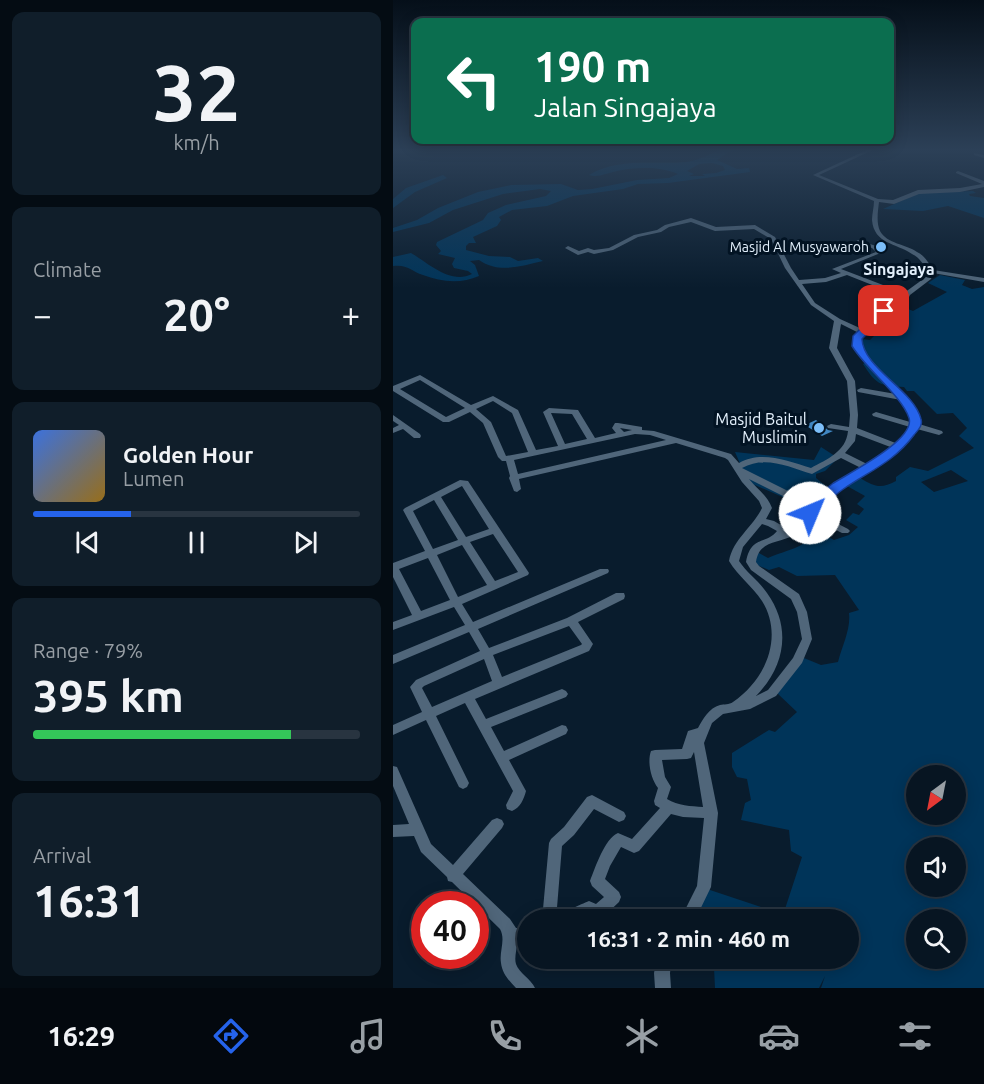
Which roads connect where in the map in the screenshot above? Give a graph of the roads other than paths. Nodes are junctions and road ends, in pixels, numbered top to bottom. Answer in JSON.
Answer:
{"nodes":[{"id":1,"x":864,"y":195,"type":"edge"},
{"id":2,"x":913,"y":195,"type":"edge"},
{"id":3,"x":877,"y":200,"type":"junction"},
{"id":4,"x":858,"y":242,"type":"dead end"},
{"id":5,"x":568,"y":248,"type":"dead end"},
{"id":6,"x":931,"y":271,"type":"junction"},
{"id":7,"x":845,"y":274,"type":"junction"},
{"id":8,"x":983,"y":280,"type":"edge"},
{"id":9,"x":797,"y":282,"type":"junction"},
{"id":10,"x":907,"y":296,"type":"junction"},
{"id":11,"x":838,"y":320,"type":"junction"},
{"id":12,"x":863,"y":332,"type":"junction"},
{"id":13,"x":848,"y":366,"type":"dead end"},
{"id":14,"x":394,"y":388,"type":"edge"},
{"id":15,"x":857,"y":390,"type":"junction"},
{"id":16,"x":902,"y":399,"type":"junction"},
{"id":17,"x":470,"y":408,"type":"junction"},
{"id":18,"x":876,"y":414,"type":"dead end"},
{"id":19,"x":393,"y":417,"type":"edge"},
{"id":20,"x":915,"y":425,"type":"junction"},
{"id":21,"x":404,"y":426,"type":"junction"},
{"id":22,"x":831,"y":426,"type":"dead end"},
{"id":23,"x":854,"y":430,"type":"junction"},
{"id":24,"x":393,"y":431,"type":"edge"},
{"id":25,"x":939,"y":433,"type":"dead end"},
{"id":26,"x":417,"y":436,"type":"dead end"},
{"id":27,"x":592,"y":440,"type":"junction"},
{"id":28,"x":674,"y":441,"type":"junction"},
{"id":29,"x":562,"y":446,"type":"junction"},
{"id":30,"x":898,"y":447,"type":"junction"},
{"id":31,"x":533,"y":453,"type":"junction"},
{"id":32,"x":840,"y":455,"type":"junction"},
{"id":33,"x":510,"y":459,"type":"junction"},
{"id":34,"x":739,"y":469,"type":"junction"},
{"id":35,"x":870,"y":469,"type":"junction"},
{"id":36,"x":513,"y":478,"type":"junction"},
{"id":37,"x":517,"y":489,"type":"dead end"},
{"id":38,"x":436,"y":496,"type":"junction"},
{"id":39,"x":812,"y":510,"type":"junction"},
{"id":40,"x":761,"y":521,"type":"junction"},
{"id":41,"x":495,"y":530,"type":"junction"},
{"id":42,"x":845,"y":531,"type":"dead end"},
{"id":43,"x":776,"y":537,"type":"junction"},
{"id":44,"x":465,"y":542,"type":"junction"},
{"id":45,"x":431,"y":553,"type":"junction"},
{"id":46,"x":393,"y":567,"type":"edge"},
{"id":47,"x":604,"y":571,"type":"dead end"},
{"id":48,"x":493,"y":587,"type":"junction"},
{"id":49,"x":620,"y":596,"type":"dead end"},
{"id":50,"x":456,"y":602,"type":"junction"},
{"id":51,"x":418,"y":616,"type":"junction"},
{"id":52,"x":571,"y":621,"type":"junction"},
{"id":53,"x":393,"y":626,"type":"edge"},
{"id":54,"x":471,"y":627,"type":"junction"},
{"id":55,"x":487,"y":653,"type":"junction"},
{"id":56,"x":393,"y":660,"type":"edge"},
{"id":57,"x":499,"y":683,"type":"junction"},
{"id":58,"x":562,"y":694,"type":"dead end"},
{"id":59,"x":467,"y":696,"type":"junction"},
{"id":60,"x":733,"y":708,"type":"junction"},
{"id":61,"x":430,"y":714,"type":"junction"},
{"id":62,"x":483,"y":725,"type":"junction"},
{"id":63,"x":393,"y":730,"type":"edge"},
{"id":64,"x":562,"y":730,"type":"dead end"},
{"id":65,"x":702,"y":732,"type":"junction"},
{"id":66,"x":501,"y":758,"type":"junction"},
{"id":67,"x":393,"y":771,"type":"edge"},
{"id":68,"x":463,"y":783,"type":"dead end"},
{"id":69,"x":512,"y":805,"type":"dead end"},
{"id":70,"x":669,"y":807,"type":"junction"},
{"id":71,"x":711,"y":813,"type":"junction"},
{"id":72,"x":619,"y":816,"type":"dead end"},
{"id":73,"x":497,"y":824,"type":"dead end"},
{"id":74,"x":418,"y":830,"type":"junction"},
{"id":75,"x":393,"y":831,"type":"edge"},
{"id":76,"x":453,"y":876,"type":"junction"},
{"id":77,"x":550,"y":909,"type":"edge"},
{"id":78,"x":601,"y":909,"type":"edge"},
{"id":79,"x":692,"y":909,"type":"edge"},
{"id":80,"x":510,"y":936,"type":"junction"},
{"id":81,"x":517,"y":936,"type":"edge"},
{"id":82,"x":663,"y":969,"type":"edge"},
{"id":83,"x":527,"y":988,"type":"edge"},
{"id":84,"x":663,"y":988,"type":"edge"}],
"edges":[{"from":1,"to":3,"type":"street"},
{"from":2,"to":3,"type":"street"},
{"from":3,"to":6,"type":"street"},
{"from":4,"to":7,"type":"street"},
{"from":5,"to":9,"type":"street"},
{"from":6,"to":8,"type":"street"},
{"from":6,"to":10,"type":"street"},
{"from":7,"to":9,"type":"street"},
{"from":7,"to":10,"type":"street"},
{"from":9,"to":11,"type":"street"},
{"from":10,"to":12,"type":"street"},
{"from":11,"to":12,"type":"street"},
{"from":11,"to":15,"type":"street"},
{"from":12,"to":16,"type":"street"},
{"from":13,"to":15,"type":"street"},
{"from":14,"to":17,"type":"street"},
{"from":14,"to":17,"type":"street"},
{"from":15,"to":16,"type":"street"},
{"from":15,"to":23,"type":"street"},
{"from":16,"to":20,"type":"street"},
{"from":17,"to":31,"type":"street"},
{"from":17,"to":33,"type":"street"},
{"from":18,"to":20,"type":"street"},
{"from":19,"to":21,"type":"street"},
{"from":20,"to":25,"type":"street"},
{"from":20,"to":30,"type":"street"},
{"from":21,"to":24,"type":"street"},
{"from":21,"to":26,"type":"street"},
{"from":22,"to":23,"type":"street"},
{"from":23,"to":30,"type":"street"},
{"from":23,"to":32,"type":"street"},
{"from":27,"to":28,"type":"street"},
{"from":27,"to":29,"type":"street"},
{"from":27,"to":29,"type":"street"},
{"from":28,"to":34,"type":"street"},
{"from":28,"to":36,"type":"street"},
{"from":29,"to":31,"type":"street"},
{"from":30,"to":35,"type":"street"},
{"from":31,"to":33,"type":"street"},
{"from":32,"to":34,"type":"street"},
{"from":32,"to":35,"type":"street"},
{"from":33,"to":36,"type":"street"},
{"from":34,"to":39,"type":"street"},
{"from":34,"to":40,"type":"street"},
{"from":35,"to":39,"type":"street"},
{"from":36,"to":37,"type":"street"},
{"from":38,"to":41,"type":"street"},
{"from":38,"to":44,"type":"street"},
{"from":38,"to":45,"type":"street"},
{"from":39,"to":42,"type":"street"},
{"from":39,"to":43,"type":"street"},
{"from":40,"to":43,"type":"street"},
{"from":40,"to":60,"type":"street"},
{"from":41,"to":44,"type":"street"},
{"from":41,"to":48,"type":"street"},
{"from":43,"to":60,"type":"street"},
{"from":44,"to":45,"type":"street"},
{"from":44,"to":48,"type":"street"},
{"from":45,"to":46,"type":"street"},
{"from":45,"to":50,"type":"street"},
{"from":46,"to":51,"type":"street"},
{"from":47,"to":54,"type":"street"},
{"from":48,"to":50,"type":"street"},
{"from":49,"to":52,"type":"street"},
{"from":50,"to":51,"type":"street"},
{"from":50,"to":54,"type":"street"},
{"from":51,"to":53,"type":"street"},
{"from":52,"to":55,"type":"street"},
{"from":52,"to":57,"type":"street"},
{"from":54,"to":55,"type":"street"},
{"from":54,"to":56,"type":"street"},
{"from":55,"to":57,"type":"street"},
{"from":55,"to":61,"type":"street"},
{"from":57,"to":59,"type":"street"},
{"from":58,"to":62,"type":"street"},
{"from":59,"to":61,"type":"street"},
{"from":59,"to":62,"type":"street"},
{"from":60,"to":65,"type":"street"},
{"from":61,"to":63,"type":"street"},
{"from":61,"to":68,"type":"street"},
{"from":62,"to":66,"type":"street"},
{"from":64,"to":66,"type":"street"},
{"from":65,"to":70,"type":"street"},
{"from":65,"to":71,"type":"street"},
{"from":66,"to":69,"type":"street"},
{"from":67,"to":74,"type":"street"},
{"from":70,"to":71,"type":"street"},
{"from":70,"to":78,"type":"street"},
{"from":71,"to":79,"type":"street"},
{"from":72,"to":77,"type":"street"},
{"from":73,"to":76,"type":"street"},
{"from":74,"to":75,"type":"street"},
{"from":74,"to":76,"type":"street"},
{"from":76,"to":80,"type":"street"},
{"from":80,"to":81,"type":"street"},
{"from":80,"to":83,"type":"street"},
{"from":82,"to":84,"type":"street"}]}
